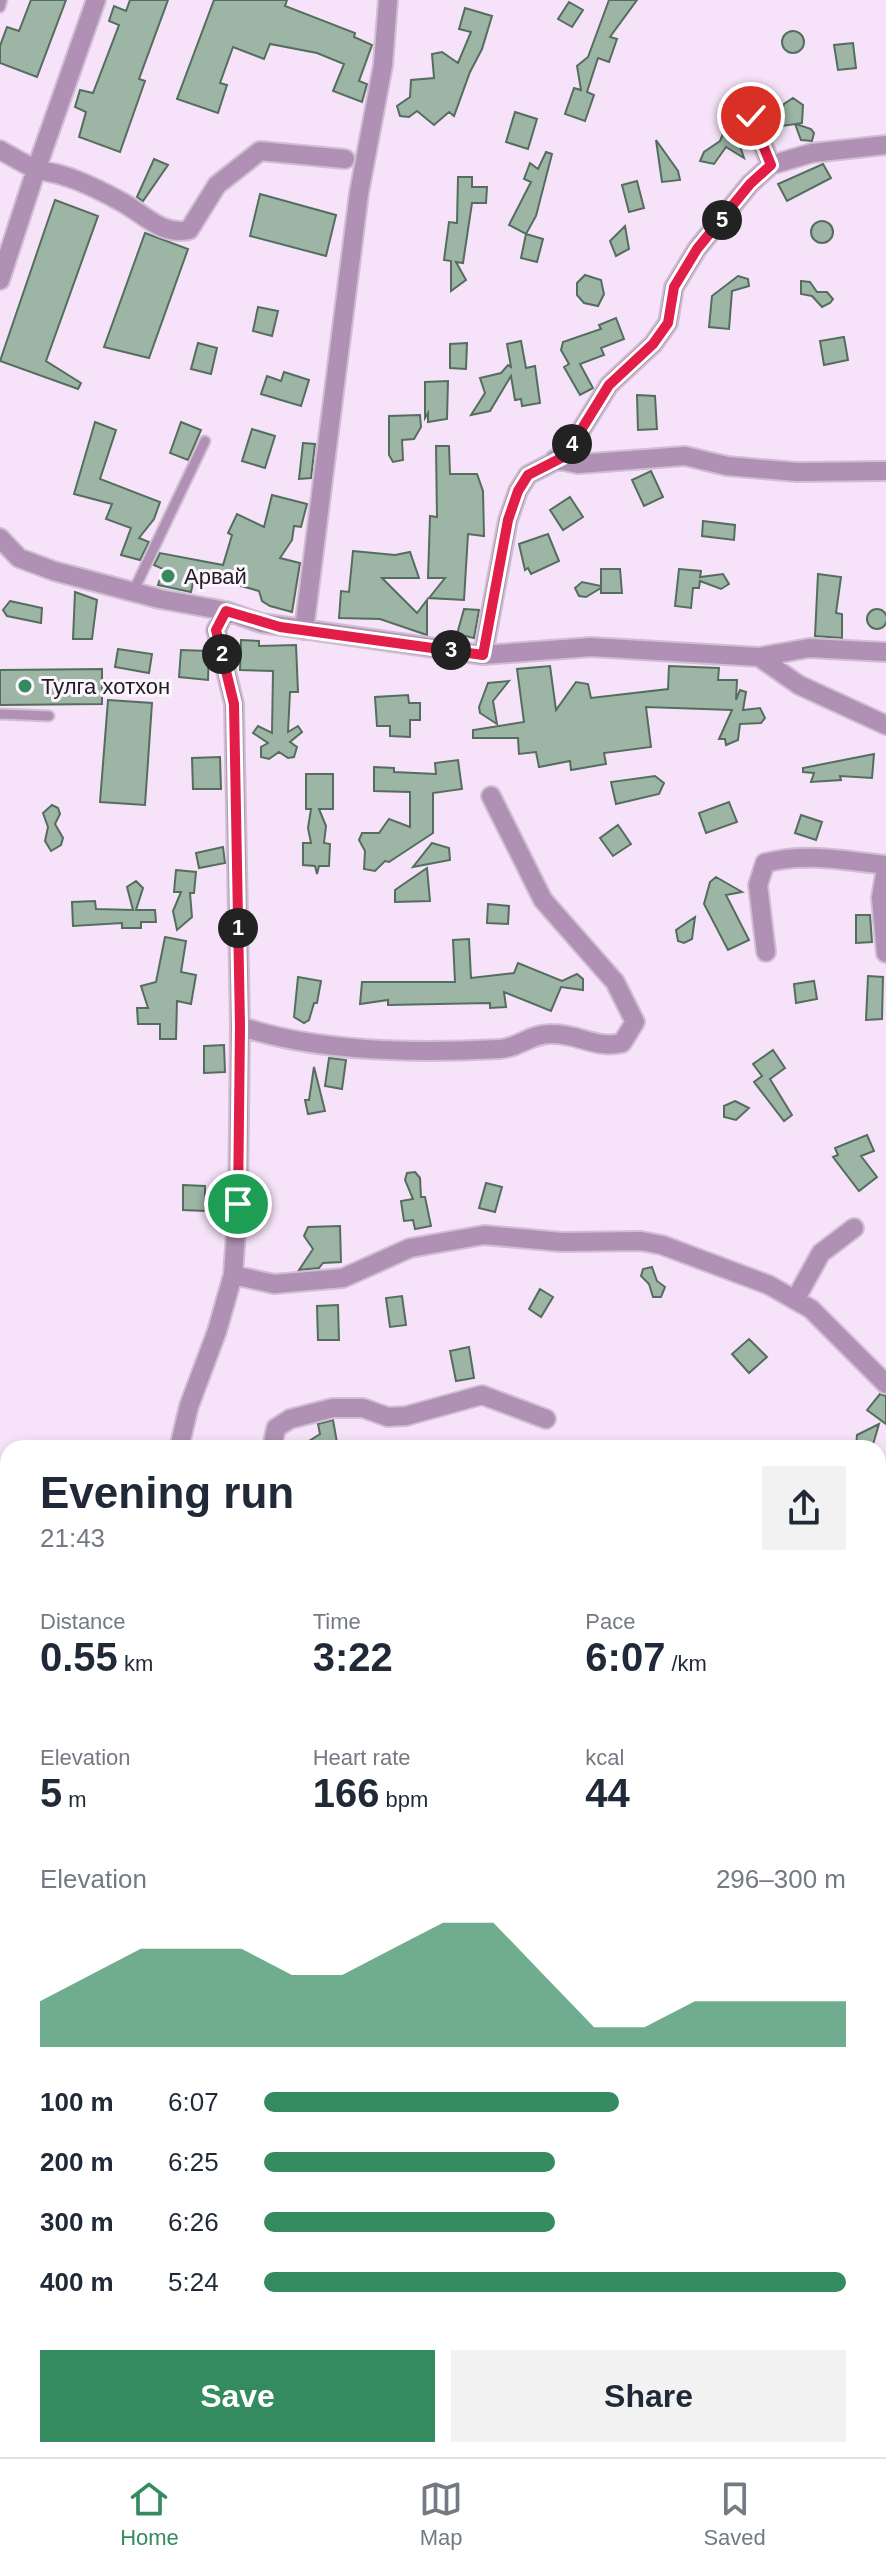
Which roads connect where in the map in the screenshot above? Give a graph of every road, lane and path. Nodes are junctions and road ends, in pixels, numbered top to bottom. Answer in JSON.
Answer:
{"nodes":[{"id":1,"x":2,"y":0,"type":"edge"},
{"id":2,"x":96,"y":0,"type":"edge"},
{"id":3,"x":388,"y":0,"type":"edge"},
{"id":4,"x":0,"y":7,"type":"edge"},
{"id":5,"x":751,"y":116,"type":"dead end"},
{"id":6,"x":886,"y":145,"type":"edge"},
{"id":7,"x":0,"y":150,"type":"edge"},
{"id":8,"x":345,"y":159,"type":"dead end"},
{"id":9,"x":771,"y":165,"type":"junction"},
{"id":10,"x":36,"y":170,"type":"junction"},
{"id":11,"x":0,"y":280,"type":"edge"},
{"id":12,"x":205,"y":441,"type":"dead end"},
{"id":13,"x":555,"y":459,"type":"junction"},
{"id":14,"x":886,"y":471,"type":"edge"},
{"id":15,"x":0,"y":538,"type":"edge"},
{"id":16,"x":133,"y":592,"type":"junction"},
{"id":17,"x":226,"y":611,"type":"junction"},
{"id":18,"x":304,"y":630,"type":"junction"},
{"id":19,"x":886,"y":652,"type":"edge"},
{"id":20,"x":483,"y":655,"type":"junction"},
{"id":21,"x":759,"y":657,"type":"junction"},
{"id":22,"x":0,"y":714,"type":"edge"},
{"id":23,"x":49,"y":716,"type":"dead end"},
{"id":24,"x":886,"y":725,"type":"edge"},
{"id":25,"x":491,"y":796,"type":"dead end"},
{"id":26,"x":886,"y":867,"type":"edge"},
{"id":27,"x":766,"y":952,"type":"dead end"},
{"id":28,"x":886,"y":953,"type":"edge"},
{"id":29,"x":240,"y":1026,"type":"junction"},
{"id":30,"x":854,"y":1228,"type":"dead end"},
{"id":31,"x":233,"y":1275,"type":"junction"},
{"id":32,"x":795,"y":1300,"type":"junction"},
{"id":33,"x":886,"y":1384,"type":"edge"},
{"id":34,"x":546,"y":1419,"type":"dead end"},
{"id":35,"x":181,"y":1440,"type":"edge"},
{"id":36,"x":274,"y":1440,"type":"edge"}],
"edges":[{"from":1,"to":4,"type":"lane"},
{"from":2,"to":10,"type":"street"},
{"from":3,"to":18,"type":"street"},
{"from":5,"to":9,"type":"street"},
{"from":6,"to":9,"type":"street"},
{"from":7,"to":10,"type":"street"},
{"from":8,"to":10,"type":"street"},
{"from":9,"to":13,"type":"street"},
{"from":10,"to":11,"type":"street"},
{"from":12,"to":16,"type":"lane"},
{"from":13,"to":14,"type":"street"},
{"from":13,"to":20,"type":"street"},
{"from":15,"to":16,"type":"street"},
{"from":16,"to":17,"type":"street"},
{"from":17,"to":18,"type":"street"},
{"from":17,"to":29,"type":"street"},
{"from":18,"to":20,"type":"street"},
{"from":19,"to":21,"type":"street"},
{"from":20,"to":21,"type":"street"},
{"from":21,"to":24,"type":"street"},
{"from":22,"to":23,"type":"lane"},
{"from":25,"to":29,"type":"street"},
{"from":26,"to":27,"type":"street"},
{"from":26,"to":28,"type":"street"},
{"from":29,"to":31,"type":"street"},
{"from":30,"to":32,"type":"street"},
{"from":31,"to":32,"type":"street"},
{"from":31,"to":35,"type":"street"},
{"from":32,"to":33,"type":"street"},
{"from":34,"to":36,"type":"street"}]}
